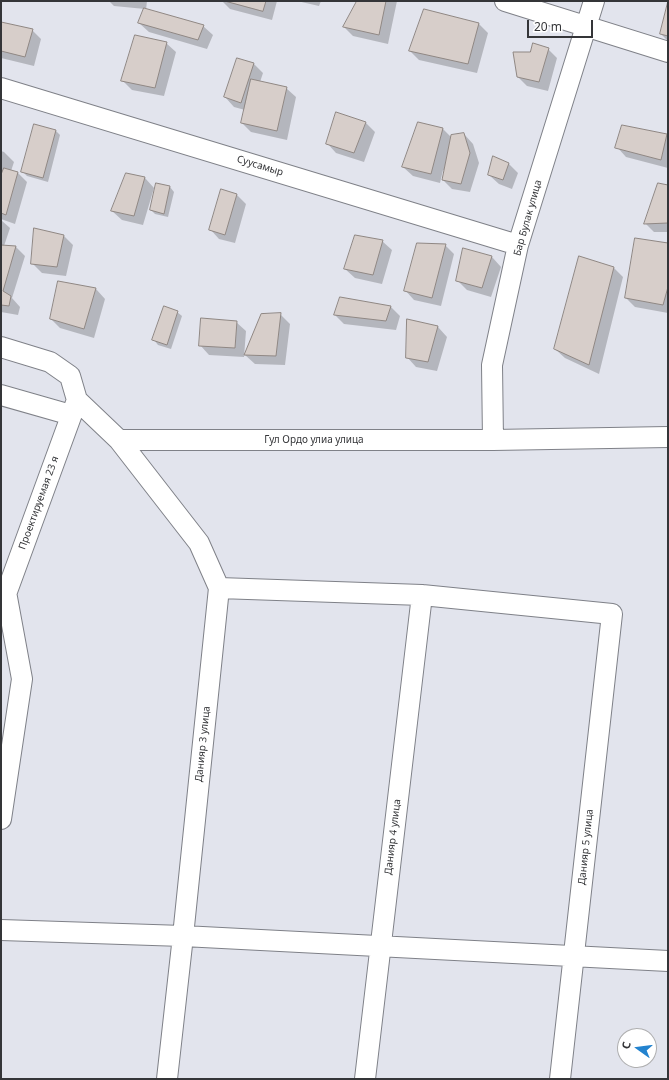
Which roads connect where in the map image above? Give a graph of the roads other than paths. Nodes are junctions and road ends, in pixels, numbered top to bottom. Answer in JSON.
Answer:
{"nodes":[{"id":1,"x":505,"y":1,"type":"edge"},
{"id":2,"x":594,"y":1,"type":"edge"},
{"id":3,"x":586,"y":26,"type":"junction"},
{"id":4,"x":668,"y":52,"type":"edge"},
{"id":5,"x":1,"y":88,"type":"edge"},
{"id":6,"x":518,"y":245,"type":"junction"},
{"id":7,"x":1,"y":347,"type":"edge"},
{"id":8,"x":1,"y":395,"type":"edge"},
{"id":9,"x":74,"y":408,"type":"junction"},
{"id":10,"x":668,"y":437,"type":"edge"},
{"id":11,"x":119,"y":440,"type":"junction"},
{"id":12,"x":493,"y":440,"type":"junction"},
{"id":13,"x":219,"y":588,"type":"junction"},
{"id":14,"x":422,"y":595,"type":"junction"},
{"id":15,"x":3,"y":596,"type":"edge"},
{"id":16,"x":1,"y":819,"type":"edge"},
{"id":17,"x":1,"y":930,"type":"edge"},
{"id":18,"x":183,"y":936,"type":"junction"},
{"id":19,"x":380,"y":946,"type":"junction"},
{"id":20,"x":574,"y":956,"type":"junction"},
{"id":21,"x":668,"y":961,"type":"edge"},
{"id":22,"x":167,"y":1079,"type":"edge"},
{"id":23,"x":366,"y":1079,"type":"edge"},
{"id":24,"x":560,"y":1079,"type":"edge"}],
"edges":[{"from":1,"to":3,"type":"street"},
{"from":2,"to":3,"type":"street","name":"Бар Булак улица"},
{"from":3,"to":4,"type":"street"},
{"from":3,"to":6,"type":"street","name":"Бар Булак улица"},
{"from":5,"to":6,"type":"street","name":"Суусамыр"},
{"from":6,"to":12,"type":"street","name":"Бар Булак улица"},
{"from":7,"to":9,"type":"street"},
{"from":8,"to":9,"type":"street"},
{"from":9,"to":11,"type":"street"},
{"from":9,"to":15,"type":"street","name":"Проектируемая 23 я"},
{"from":10,"to":12,"type":"street","name":"Гул Ордо улиа улица"},
{"from":11,"to":12,"type":"street","name":"Гул Ордо улиа улица"},
{"from":11,"to":13,"type":"street","name":"Данияр 3 улица"},
{"from":13,"to":14,"type":"street"},
{"from":13,"to":18,"type":"street","name":"Данияр 3 улица"},
{"from":14,"to":19,"type":"street","name":"Данияр 4 улица"},
{"from":14,"to":20,"type":"street","name":"Данияр 5 улица"},
{"from":15,"to":16,"type":"street"},
{"from":17,"to":18,"type":"street"},
{"from":18,"to":19,"type":"street"},
{"from":18,"to":22,"type":"street","name":"Данияр 3 улица"},
{"from":19,"to":20,"type":"street"},
{"from":19,"to":23,"type":"street","name":"Данияр 4 улица"},
{"from":20,"to":21,"type":"street"},
{"from":20,"to":24,"type":"street","name":"Данияр 5 улица"}]}
